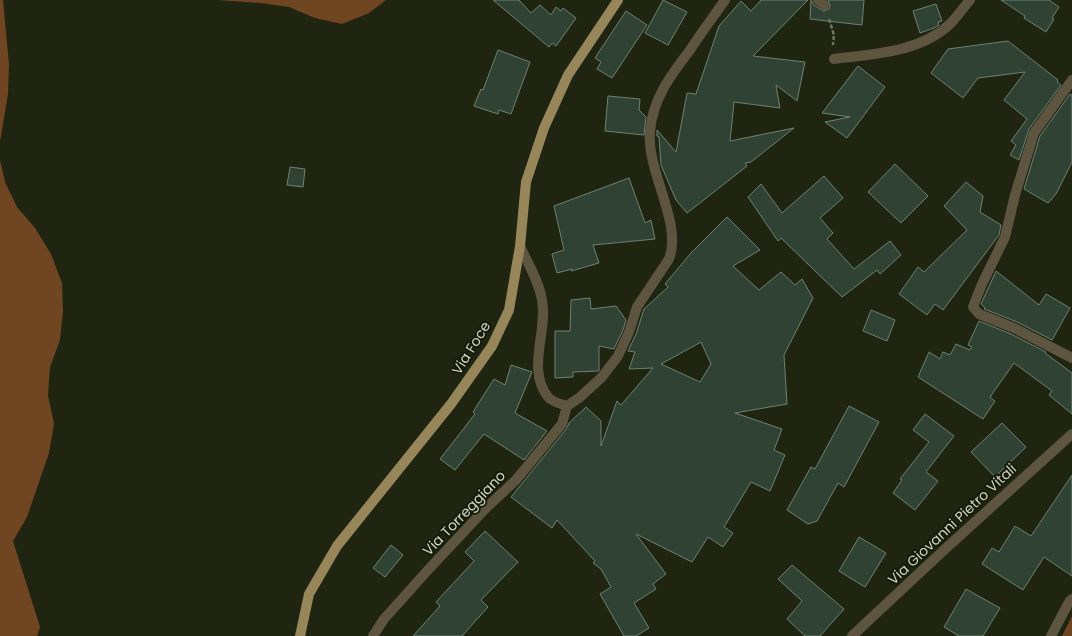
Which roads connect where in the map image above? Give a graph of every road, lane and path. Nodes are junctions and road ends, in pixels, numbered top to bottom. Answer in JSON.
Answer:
{"nodes":[{"id":1,"x":618,"y":0,"type":"edge"},
{"id":2,"x":725,"y":0,"type":"edge"},
{"id":3,"x":970,"y":0,"type":"edge"},
{"id":4,"x":821,"y":3,"type":"edge"},
{"id":5,"x":834,"y":59,"type":"joint"},
{"id":6,"x":1072,"y":80,"type":"edge"},
{"id":7,"x":520,"y":246,"type":"junction"},
{"id":8,"x":1072,"y":358,"type":"edge"},
{"id":9,"x":567,"y":406,"type":"junction"},
{"id":10,"x":1072,"y":434,"type":"edge"},
{"id":11,"x":1072,"y":599,"type":"edge"},
{"id":12,"x":300,"y":632,"type":"edge"},
{"id":13,"x":373,"y":636,"type":"edge"},
{"id":14,"x":852,"y":636,"type":"edge"},
{"id":15,"x":1051,"y":636,"type":"edge"}],
"edges":[{"from":1,"to":7,"type":"main road","name":"Via Foce"},
{"from":2,"to":9,"type":"street"},
{"from":3,"to":5,"type":"street"},
{"from":4,"to":5,"type":"path"},
{"from":6,"to":8,"type":"street"},
{"from":7,"to":9,"type":"street"},
{"from":7,"to":12,"type":"main road","name":"Via Foce"},
{"from":9,"to":13,"type":"street","name":"Via Torreggiano"},
{"from":10,"to":14,"type":"street","name":"Via Giovanni Pietro Vitali"},
{"from":11,"to":15,"type":"street"}]}
